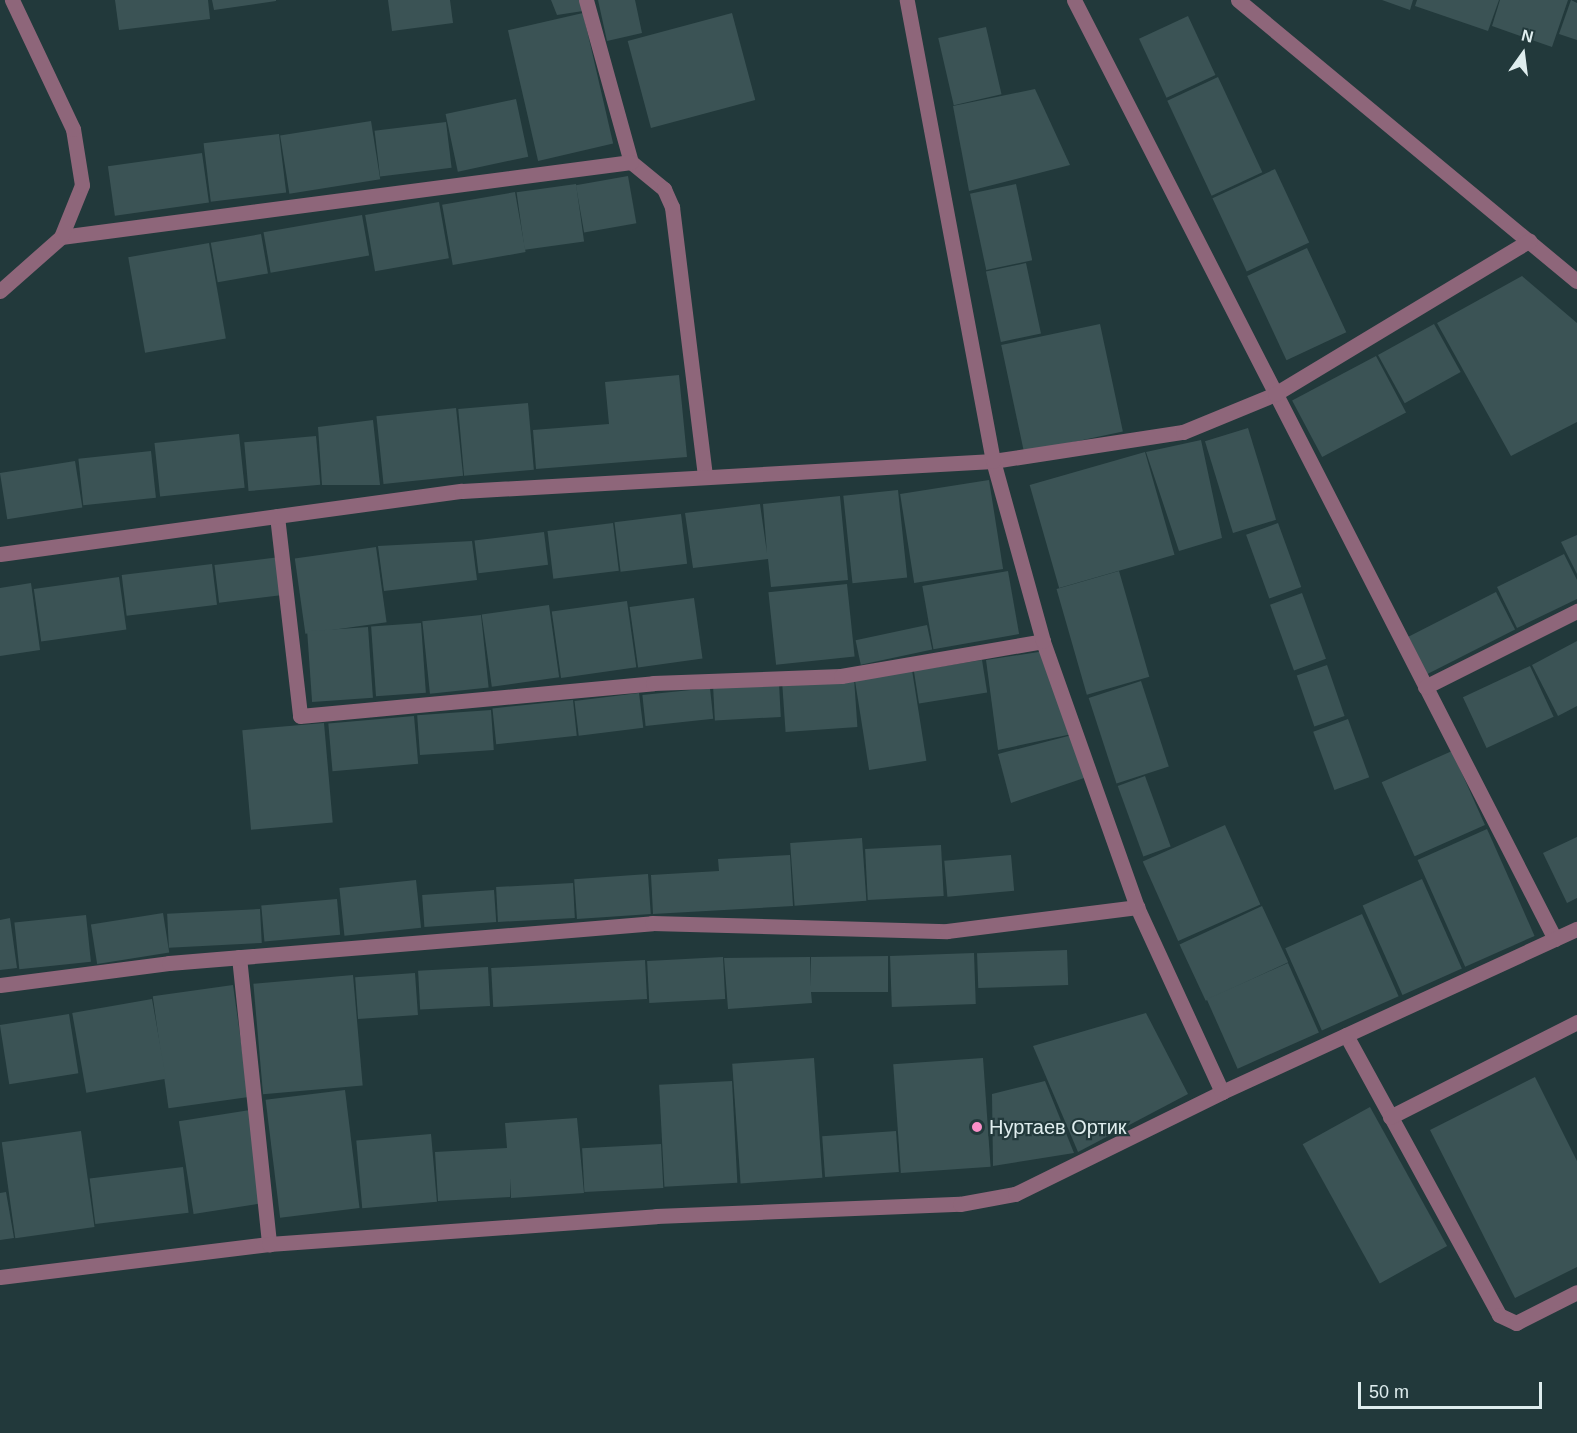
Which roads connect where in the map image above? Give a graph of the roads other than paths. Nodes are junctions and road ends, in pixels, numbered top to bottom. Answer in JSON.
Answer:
{"nodes":[{"id":1,"x":12,"y":0,"type":"edge"},
{"id":2,"x":586,"y":0,"type":"edge"},
{"id":3,"x":907,"y":0,"type":"edge"},
{"id":4,"x":1074,"y":0,"type":"edge"},
{"id":5,"x":1238,"y":0,"type":"edge"},
{"id":6,"x":631,"y":162,"type":"junction"},
{"id":7,"x":61,"y":237,"type":"junction"},
{"id":8,"x":1529,"y":241,"type":"junction"},
{"id":9,"x":1577,"y":281,"type":"edge"},
{"id":10,"x":0,"y":291,"type":"edge"},
{"id":11,"x":1275,"y":394,"type":"junction"},
{"id":12,"x":993,"y":461,"type":"junction"},
{"id":13,"x":705,"y":477,"type":"junction"},
{"id":14,"x":277,"y":516,"type":"junction"},
{"id":15,"x":0,"y":554,"type":"edge"},
{"id":16,"x":1577,"y":611,"type":"edge"},
{"id":17,"x":1043,"y":641,"type":"junction"},
{"id":18,"x":1425,"y":687,"type":"junction"},
{"id":19,"x":1137,"y":907,"type":"junction"},
{"id":20,"x":1577,"y":929,"type":"edge"},
{"id":21,"x":1555,"y":939,"type":"junction"},
{"id":22,"x":239,"y":957,"type":"junction"},
{"id":23,"x":0,"y":985,"type":"edge"},
{"id":24,"x":1577,"y":1022,"type":"edge"},
{"id":25,"x":1346,"y":1035,"type":"junction"},
{"id":26,"x":1222,"y":1092,"type":"junction"},
{"id":27,"x":1390,"y":1117,"type":"junction"},
{"id":28,"x":269,"y":1244,"type":"junction"},
{"id":29,"x":0,"y":1277,"type":"edge"},
{"id":30,"x":1577,"y":1292,"type":"edge"}],
"edges":[{"from":1,"to":7,"type":"street"},
{"from":2,"to":6,"type":"street"},
{"from":3,"to":12,"type":"street"},
{"from":4,"to":11,"type":"street"},
{"from":5,"to":8,"type":"street"},
{"from":6,"to":7,"type":"street"},
{"from":6,"to":13,"type":"street"},
{"from":7,"to":10,"type":"street"},
{"from":8,"to":9,"type":"street"},
{"from":8,"to":11,"type":"street"},
{"from":11,"to":12,"type":"street"},
{"from":11,"to":18,"type":"street"},
{"from":12,"to":13,"type":"street"},
{"from":12,"to":17,"type":"street"},
{"from":13,"to":14,"type":"street"},
{"from":14,"to":15,"type":"street"},
{"from":14,"to":17,"type":"street"},
{"from":16,"to":18,"type":"street"},
{"from":17,"to":19,"type":"street"},
{"from":18,"to":21,"type":"street"},
{"from":19,"to":22,"type":"street"},
{"from":19,"to":26,"type":"street"},
{"from":20,"to":21,"type":"street"},
{"from":21,"to":25,"type":"street"},
{"from":22,"to":23,"type":"street"},
{"from":22,"to":28,"type":"street"},
{"from":24,"to":27,"type":"street"},
{"from":25,"to":26,"type":"street"},
{"from":25,"to":27,"type":"street"},
{"from":26,"to":28,"type":"street"},
{"from":27,"to":30,"type":"street"},
{"from":28,"to":29,"type":"street"}]}
